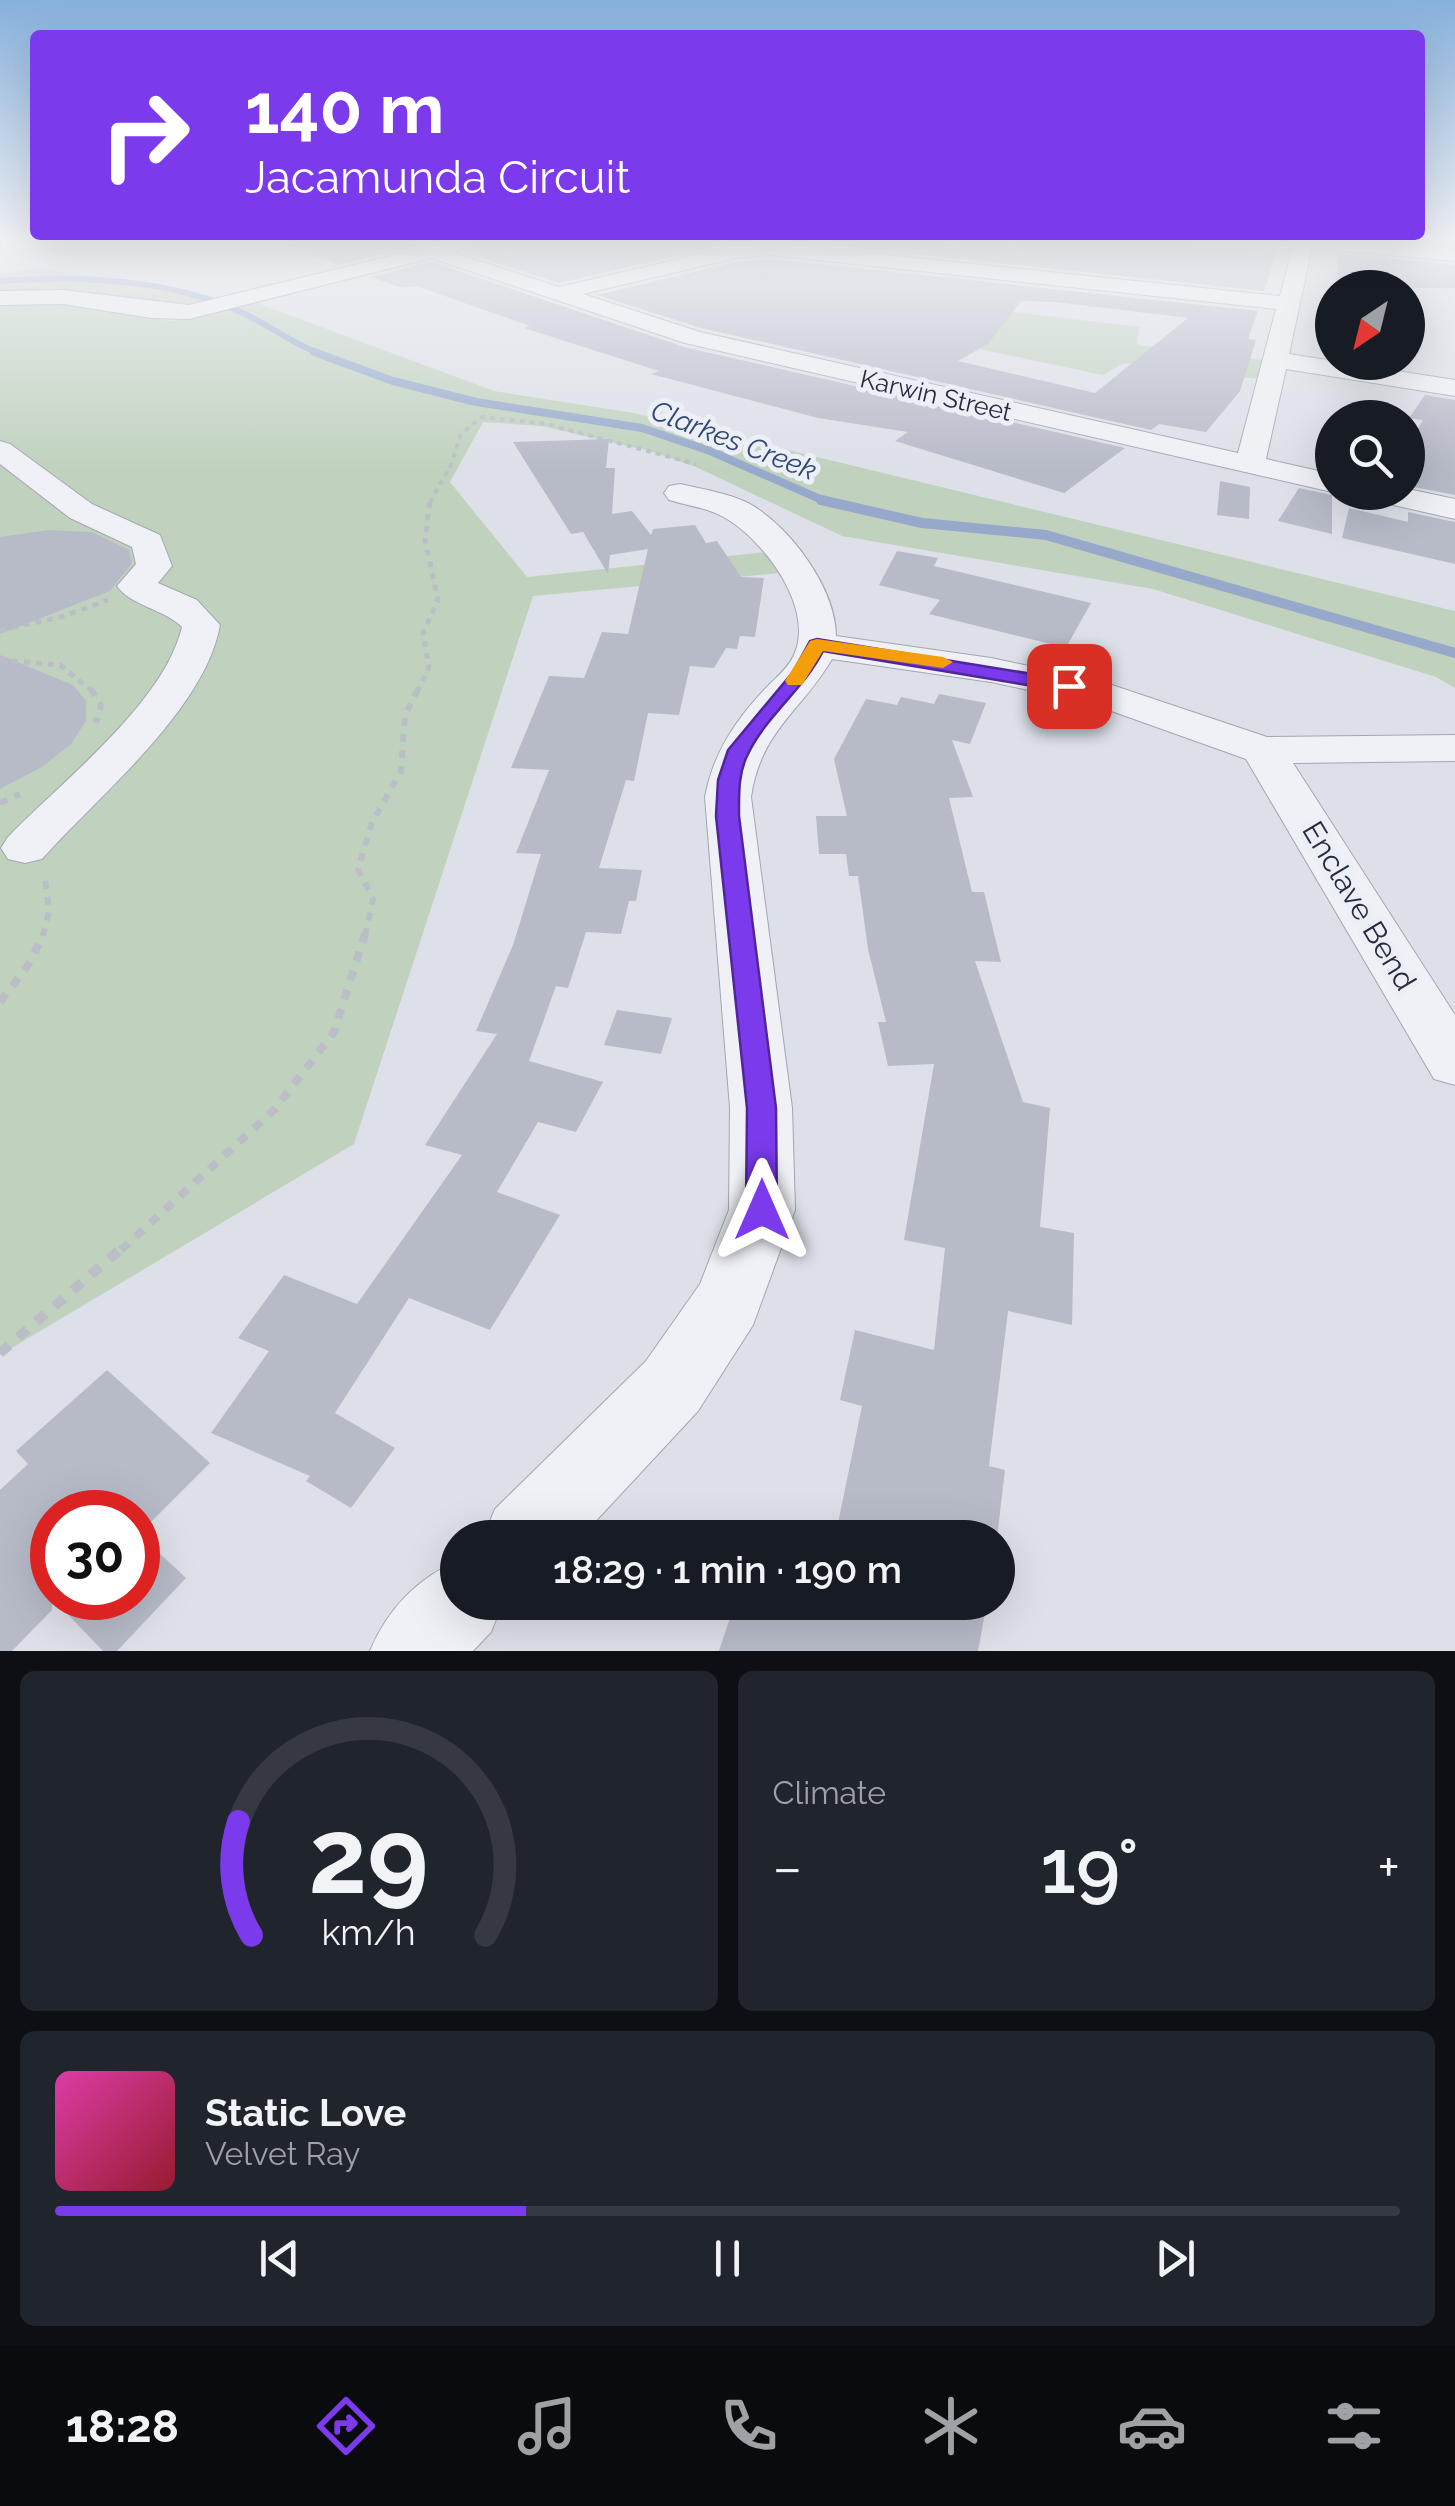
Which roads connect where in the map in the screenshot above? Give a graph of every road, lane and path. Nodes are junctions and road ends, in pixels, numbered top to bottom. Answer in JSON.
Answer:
{"nodes":[{"id":1,"x":102,"y":315,"type":"edge"},
{"id":2,"x":142,"y":315,"type":"edge"},
{"id":3,"x":619,"y":315,"type":"edge"},
{"id":4,"x":1288,"y":315,"type":"edge"},
{"id":5,"x":1278,"y":360,"type":"junction"},
{"id":6,"x":1455,"y":388,"type":"edge"},
{"id":7,"x":0,"y":450,"type":"edge"},
{"id":8,"x":1250,"y":465,"type":"junction"},
{"id":9,"x":1315,"y":479,"type":"edge"},
{"id":10,"x":686,"y":495,"type":"joint"},
{"id":11,"x":1425,"y":502,"type":"edge"},
{"id":12,"x":1455,"y":509,"type":"edge"},
{"id":13,"x":136,"y":586,"type":"junction"},
{"id":14,"x":0,"y":630,"type":"edge"},
{"id":15,"x":817,"y":645,"type":"junction"},
{"id":16,"x":0,"y":660,"type":"edge"},
{"id":17,"x":96,"y":726,"type":"dead end"},
{"id":18,"x":1455,"y":748,"type":"edge"},
{"id":19,"x":1263,"y":750,"type":"junction"},
{"id":20,"x":30,"y":790,"type":"dead end"},
{"id":21,"x":0,"y":802,"type":"edge"},
{"id":22,"x":25,"y":848,"type":"joint"},
{"id":23,"x":0,"y":1002,"type":"edge"},
{"id":24,"x":1455,"y":1063,"type":"edge"},
{"id":25,"x":0,"y":1353,"type":"edge"},
{"id":26,"x":542,"y":1520,"type":"edge"},
{"id":27,"x":444,"y":1620,"type":"edge"},
{"id":28,"x":414,"y":1651,"type":"edge"}],
"edges":[{"from":1,"to":2,"type":"street"},
{"from":3,"to":8,"type":"street","name":"Karwin Street"},
{"from":4,"to":5,"type":"street"},
{"from":5,"to":6,"type":"street"},
{"from":5,"to":8,"type":"street"},
{"from":7,"to":13,"type":"street"},
{"from":8,"to":9,"type":"street","name":"Karwin Street"},
{"from":10,"to":15,"type":"street"},
{"from":10,"to":25,"type":"path"},
{"from":11,"to":12,"type":"street"},
{"from":13,"to":14,"type":"path"},
{"from":13,"to":22,"type":"street"},
{"from":15,"to":19,"type":"street"},
{"from":15,"to":26,"type":"street"},
{"from":16,"to":17,"type":"path"},
{"from":18,"to":19,"type":"street"},
{"from":19,"to":24,"type":"street","name":"Enclave Bend"},
{"from":20,"to":21,"type":"path"},
{"from":22,"to":23,"type":"path"},
{"from":27,"to":28,"type":"street"}]}
